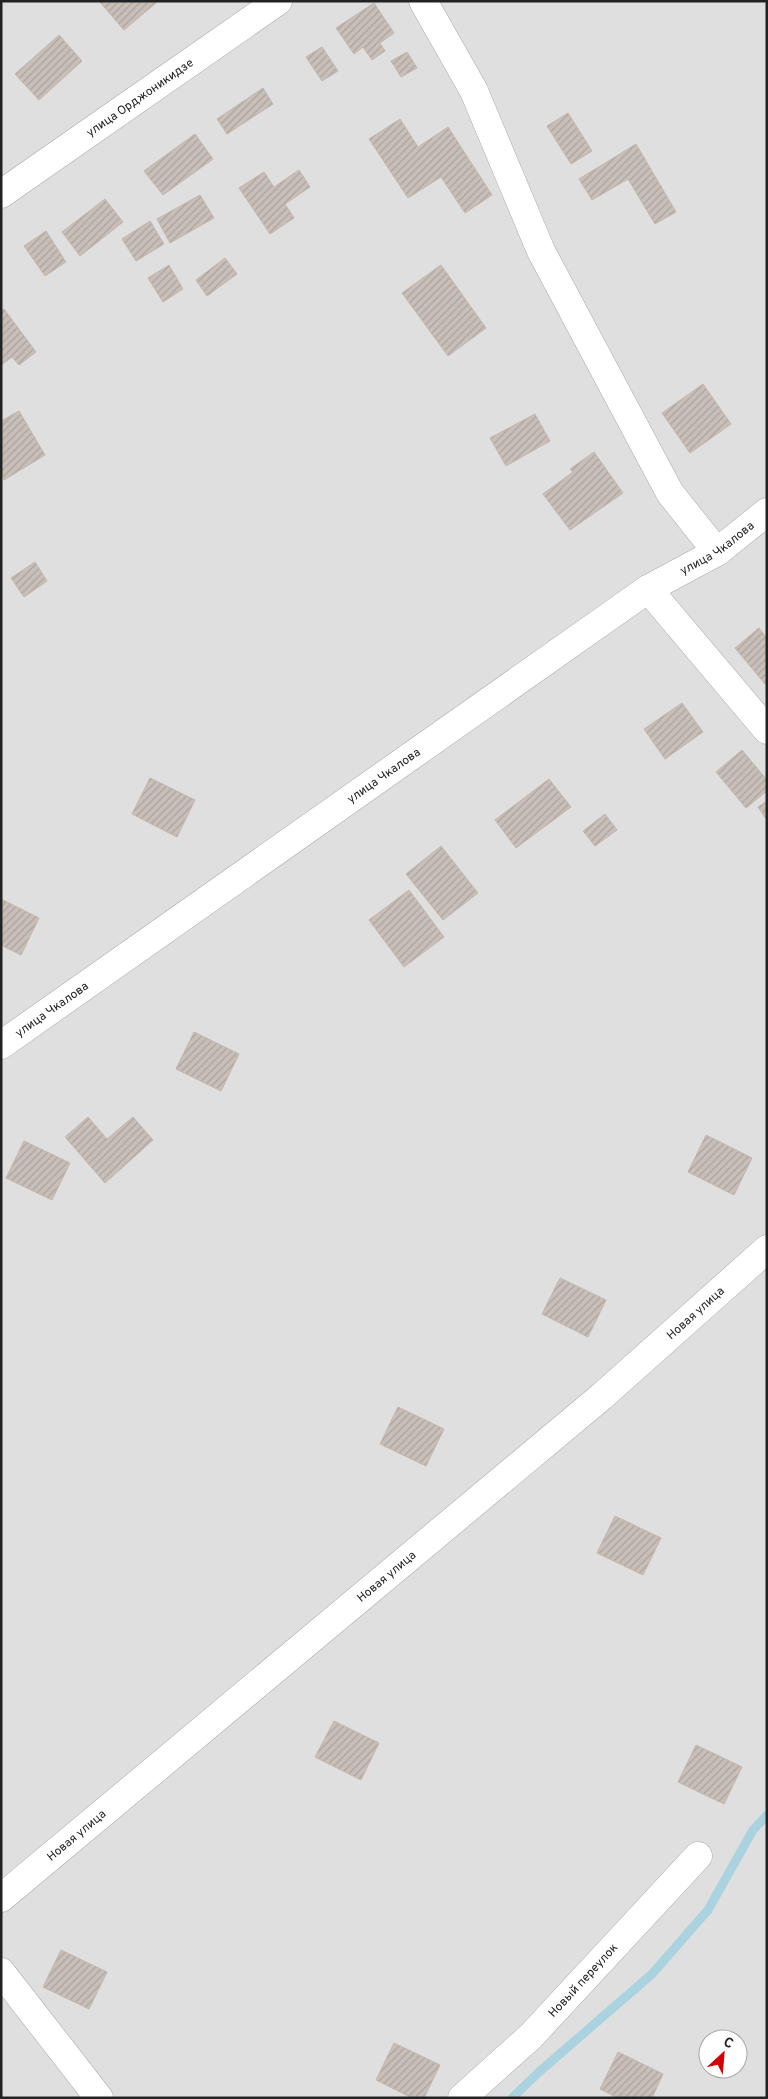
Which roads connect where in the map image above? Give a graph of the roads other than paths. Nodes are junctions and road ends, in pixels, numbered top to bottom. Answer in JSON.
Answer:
{"nodes":[{"id":1,"x":278,"y":1,"type":"edge"},
{"id":2,"x":423,"y":1,"type":"edge"},
{"id":3,"x":1,"y":194,"type":"edge"},
{"id":4,"x":767,"y":512,"type":"edge"},
{"id":5,"x":717,"y":552,"type":"junction"},
{"id":6,"x":648,"y":589,"type":"junction"},
{"id":7,"x":767,"y":730,"type":"edge"},
{"id":8,"x":1,"y":1045,"type":"edge"},
{"id":9,"x":767,"y":1249,"type":"edge"},
{"id":10,"x":698,"y":1856,"type":"dead end"},
{"id":11,"x":1,"y":1898,"type":"edge"},
{"id":12,"x":1,"y":1972,"type":"edge"},
{"id":13,"x":99,"y":2098,"type":"edge"},
{"id":14,"x":462,"y":2098,"type":"edge"}],
"edges":[{"from":1,"to":3,"type":"street","name":"улица Орджоникидзе"},
{"from":2,"to":5,"type":"street"},
{"from":4,"to":5,"type":"street","name":"улица Чкалова"},
{"from":5,"to":6,"type":"street","name":"улица Чкалова"},
{"from":6,"to":7,"type":"street"},
{"from":6,"to":8,"type":"street","name":"улица Чкалова"},
{"from":9,"to":11,"type":"street","name":"Новая улица"},
{"from":10,"to":14,"type":"street","name":"Новый переулок"},
{"from":12,"to":13,"type":"street"}]}
